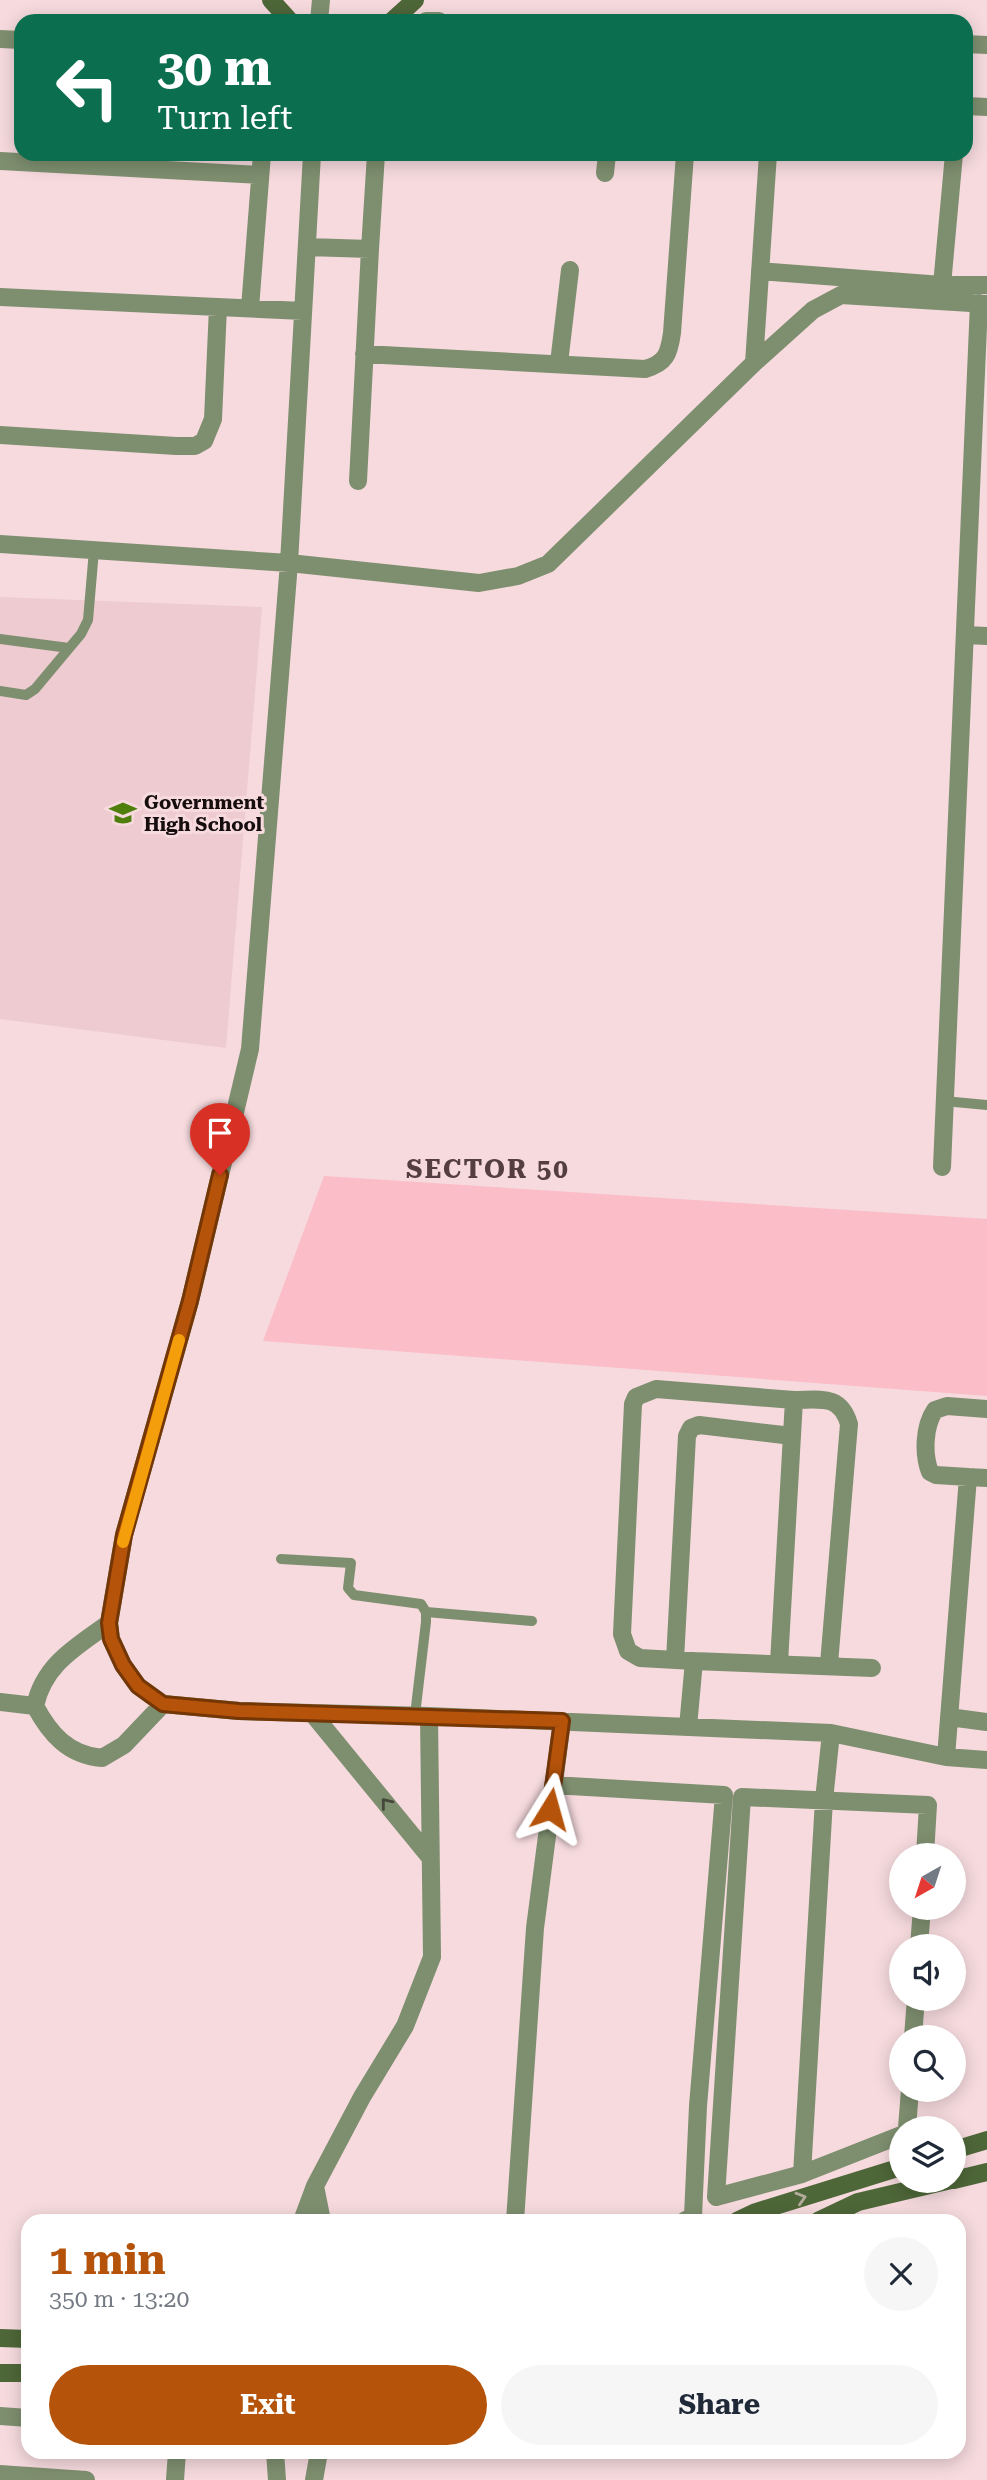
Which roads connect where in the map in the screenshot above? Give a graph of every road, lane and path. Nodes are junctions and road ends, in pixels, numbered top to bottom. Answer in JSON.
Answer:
{"nodes":[{"id":1,"x":271,"y":0,"type":"edge"},
{"id":2,"x":415,"y":0,"type":"edge"},
{"id":3,"x":284,"y":14,"type":"edge"},
{"id":4,"x":400,"y":14,"type":"edge"},
{"id":5,"x":0,"y":161,"type":"edge"},
{"id":6,"x":261,"y":161,"type":"edge"},
{"id":7,"x":312,"y":161,"type":"edge"},
{"id":8,"x":376,"y":161,"type":"edge"},
{"id":9,"x":606,"y":161,"type":"edge"},
{"id":10,"x":684,"y":161,"type":"edge"},
{"id":11,"x":768,"y":161,"type":"edge"},
{"id":12,"x":953,"y":161,"type":"edge"},
{"id":13,"x":605,"y":173,"type":"dead end"},
{"id":14,"x":260,"y":175,"type":"junction"},
{"id":15,"x":307,"y":247,"type":"junction"},
{"id":16,"x":370,"y":249,"type":"junction"},
{"id":17,"x":570,"y":270,"type":"dead end"},
{"id":18,"x":760,"y":271,"type":"junction"},
{"id":19,"x":942,"y":285,"type":"junction"},
{"id":20,"x":987,"y":285,"type":"edge"},
{"id":21,"x":0,"y":297,"type":"edge"},
{"id":22,"x":983,"y":304,"type":"edge"},
{"id":23,"x":218,"y":307,"type":"junction"},
{"id":24,"x":250,"y":309,"type":"junction"},
{"id":25,"x":303,"y":311,"type":"junction"},
{"id":26,"x":364,"y":354,"type":"junction"},
{"id":27,"x":559,"y":363,"type":"junction"},
{"id":28,"x":754,"y":363,"type":"junction"},
{"id":29,"x":0,"y":435,"type":"edge"},
{"id":30,"x":358,"y":481,"type":"dead end"},
{"id":31,"x":0,"y":544,"type":"edge"},
{"id":32,"x":94,"y":550,"type":"junction"},
{"id":33,"x":289,"y":563,"type":"junction"},
{"id":34,"x":965,"y":635,"type":"junction"},
{"id":35,"x":987,"y":636,"type":"edge"},
{"id":36,"x":0,"y":639,"type":"edge"},
{"id":37,"x":69,"y":648,"type":"junction"},
{"id":38,"x":0,"y":691,"type":"edge"},
{"id":39,"x":944,"y":1101,"type":"junction"},
{"id":40,"x":987,"y":1105,"type":"edge"},
{"id":41,"x":942,"y":1167,"type":"dead end"},
{"id":42,"x":794,"y":1400,"type":"junction"},
{"id":43,"x":987,"y":1409,"type":"edge"},
{"id":44,"x":792,"y":1436,"type":"junction"},
{"id":45,"x":968,"y":1477,"type":"junction"},
{"id":46,"x":987,"y":1478,"type":"edge"},
{"id":47,"x":281,"y":1559,"type":"dead end"},
{"id":48,"x":426,"y":1612,"type":"junction"},
{"id":49,"x":532,"y":1621,"type":"dead end"},
{"id":50,"x":109,"y":1623,"type":"junction"},
{"id":51,"x":675,"y":1660,"type":"junction"},
{"id":52,"x":694,"y":1661,"type":"junction"},
{"id":53,"x":779,"y":1663,"type":"junction"},
{"id":54,"x":829,"y":1664,"type":"junction"},
{"id":55,"x":872,"y":1668,"type":"dead end"},
{"id":56,"x":0,"y":1702,"type":"edge"},
{"id":57,"x":163,"y":1704,"type":"junction"},
{"id":58,"x":35,"y":1706,"type":"junction"},
{"id":59,"x":312,"y":1713,"type":"junction"},
{"id":60,"x":422,"y":1715,"type":"junction"},
{"id":61,"x":949,"y":1717,"type":"junction"},
{"id":62,"x":562,"y":1721,"type":"junction"},
{"id":63,"x":987,"y":1722,"type":"edge"},
{"id":64,"x":688,"y":1727,"type":"junction"},
{"id":65,"x":831,"y":1733,"type":"junction"},
{"id":66,"x":946,"y":1757,"type":"junction"},
{"id":67,"x":987,"y":1760,"type":"edge"},
{"id":68,"x":553,"y":1785,"type":"junction"},
{"id":69,"x":824,"y":1800,"type":"junction"},
{"id":70,"x":926,"y":1843,"type":"edge"},
{"id":71,"x":429,"y":1856,"type":"junction"},
{"id":72,"x":889,"y":2139,"type":"edge"},
{"id":73,"x":987,"y":2140,"type":"edge"},
{"id":74,"x":966,"y":2146,"type":"edge"},
{"id":75,"x":889,"y":2171,"type":"edge"},
{"id":76,"x":987,"y":2172,"type":"edge"},
{"id":77,"x":802,"y":2174,"type":"junction"},
{"id":78,"x":966,"y":2177,"type":"edge"},
{"id":79,"x":315,"y":2186,"type":"junction"},
{"id":80,"x":896,"y":2193,"type":"edge"},
{"id":81,"x":305,"y":2214,"type":"edge"},
{"id":82,"x":321,"y":2214,"type":"edge"},
{"id":83,"x":515,"y":2214,"type":"edge"},
{"id":84,"x":693,"y":2214,"type":"edge"},
{"id":85,"x":750,"y":2214,"type":"edge"},
{"id":86,"x":833,"y":2214,"type":"edge"},
{"id":87,"x":0,"y":2338,"type":"edge"},
{"id":88,"x":21,"y":2339,"type":"edge"},
{"id":89,"x":0,"y":2373,"type":"edge"},
{"id":90,"x":21,"y":2373,"type":"edge"},
{"id":91,"x":0,"y":2416,"type":"edge"},
{"id":92,"x":21,"y":2418,"type":"edge"},
{"id":93,"x":176,"y":2459,"type":"edge"},
{"id":94,"x":276,"y":2459,"type":"edge"},
{"id":95,"x":318,"y":2459,"type":"edge"},
{"id":96,"x":0,"y":2474,"type":"edge"},
{"id":97,"x":86,"y":2480,"type":"edge"},
{"id":98,"x":175,"y":2480,"type":"edge"},
{"id":99,"x":277,"y":2480,"type":"edge"},
{"id":100,"x":314,"y":2480,"type":"edge"}],
"edges":[{"from":1,"to":3,"type":"main road"},
{"from":2,"to":4,"type":"main road"},
{"from":5,"to":14,"type":"street"},
{"from":6,"to":14,"type":"street"},
{"from":7,"to":15,"type":"street"},
{"from":8,"to":16,"type":"street"},
{"from":9,"to":13,"type":"street"},
{"from":10,"to":27,"type":"street"},
{"from":11,"to":18,"type":"street"},
{"from":12,"to":19,"type":"street"},
{"from":14,"to":24,"type":"street"},
{"from":15,"to":16,"type":"street"},
{"from":15,"to":25,"type":"street"},
{"from":16,"to":26,"type":"street"},
{"from":17,"to":27,"type":"street"},
{"from":18,"to":19,"type":"street"},
{"from":18,"to":28,"type":"street"},
{"from":19,"to":20,"type":"street"},
{"from":21,"to":23,"type":"street"},
{"from":22,"to":28,"type":"street"},
{"from":22,"to":34,"type":"street"},
{"from":23,"to":24,"type":"street"},
{"from":23,"to":29,"type":"street"},
{"from":24,"to":25,"type":"street"},
{"from":25,"to":33,"type":"street"},
{"from":26,"to":27,"type":"street"},
{"from":26,"to":30,"type":"street"},
{"from":28,"to":33,"type":"street"},
{"from":31,"to":32,"type":"street"},
{"from":32,"to":33,"type":"street"},
{"from":32,"to":37,"type":"lane"},
{"from":33,"to":50,"type":"street"},
{"from":34,"to":35,"type":"street"},
{"from":34,"to":39,"type":"street"},
{"from":36,"to":37,"type":"lane"},
{"from":37,"to":38,"type":"lane"},
{"from":39,"to":40,"type":"lane"},
{"from":39,"to":41,"type":"street"},
{"from":42,"to":44,"type":"street"},
{"from":42,"to":51,"type":"street"},
{"from":42,"to":54,"type":"street"},
{"from":43,"to":45,"type":"street"},
{"from":44,"to":51,"type":"street"},
{"from":44,"to":53,"type":"street"},
{"from":45,"to":46,"type":"street"},
{"from":45,"to":61,"type":"street"},
{"from":47,"to":48,"type":"lane"},
{"from":48,"to":49,"type":"lane"},
{"from":48,"to":60,"type":"lane"},
{"from":50,"to":57,"type":"street"},
{"from":50,"to":58,"type":"street"},
{"from":51,"to":52,"type":"street"},
{"from":52,"to":53,"type":"street"},
{"from":52,"to":64,"type":"street"},
{"from":53,"to":54,"type":"street"},
{"from":54,"to":55,"type":"street"},
{"from":56,"to":58,"type":"street"},
{"from":57,"to":58,"type":"street"},
{"from":57,"to":59,"type":"street"},
{"from":59,"to":60,"type":"street"},
{"from":71,"to":59,"type":"street","one_way":true},
{"from":60,"to":62,"type":"street"},
{"from":60,"to":71,"type":"street"},
{"from":61,"to":63,"type":"street"},
{"from":61,"to":66,"type":"street"},
{"from":62,"to":64,"type":"street"},
{"from":62,"to":68,"type":"street"},
{"from":64,"to":65,"type":"street"},
{"from":65,"to":66,"type":"street"},
{"from":65,"to":69,"type":"street"},
{"from":66,"to":67,"type":"street"},
{"from":68,"to":83,"type":"street"},
{"from":68,"to":84,"type":"street"},
{"from":69,"to":70,"type":"street"},
{"from":69,"to":77,"type":"street"},
{"from":69,"to":77,"type":"street"},
{"from":71,"to":79,"type":"street"},
{"from":72,"to":77,"type":"street"},
{"from":73,"to":74,"type":"main road"},
{"from":85,"to":75,"type":"main road","one_way":true},
{"from":76,"to":78,"type":"main road"},
{"from":79,"to":81,"type":"street"},
{"from":79,"to":82,"type":"street"},
{"from":80,"to":86,"type":"main road"},
{"from":87,"to":88,"type":"main road"},
{"from":89,"to":90,"type":"main road"},
{"from":91,"to":92,"type":"street"},
{"from":93,"to":98,"type":"street"},
{"from":94,"to":99,"type":"street"},
{"from":95,"to":100,"type":"street"},
{"from":96,"to":97,"type":"street"}]}
